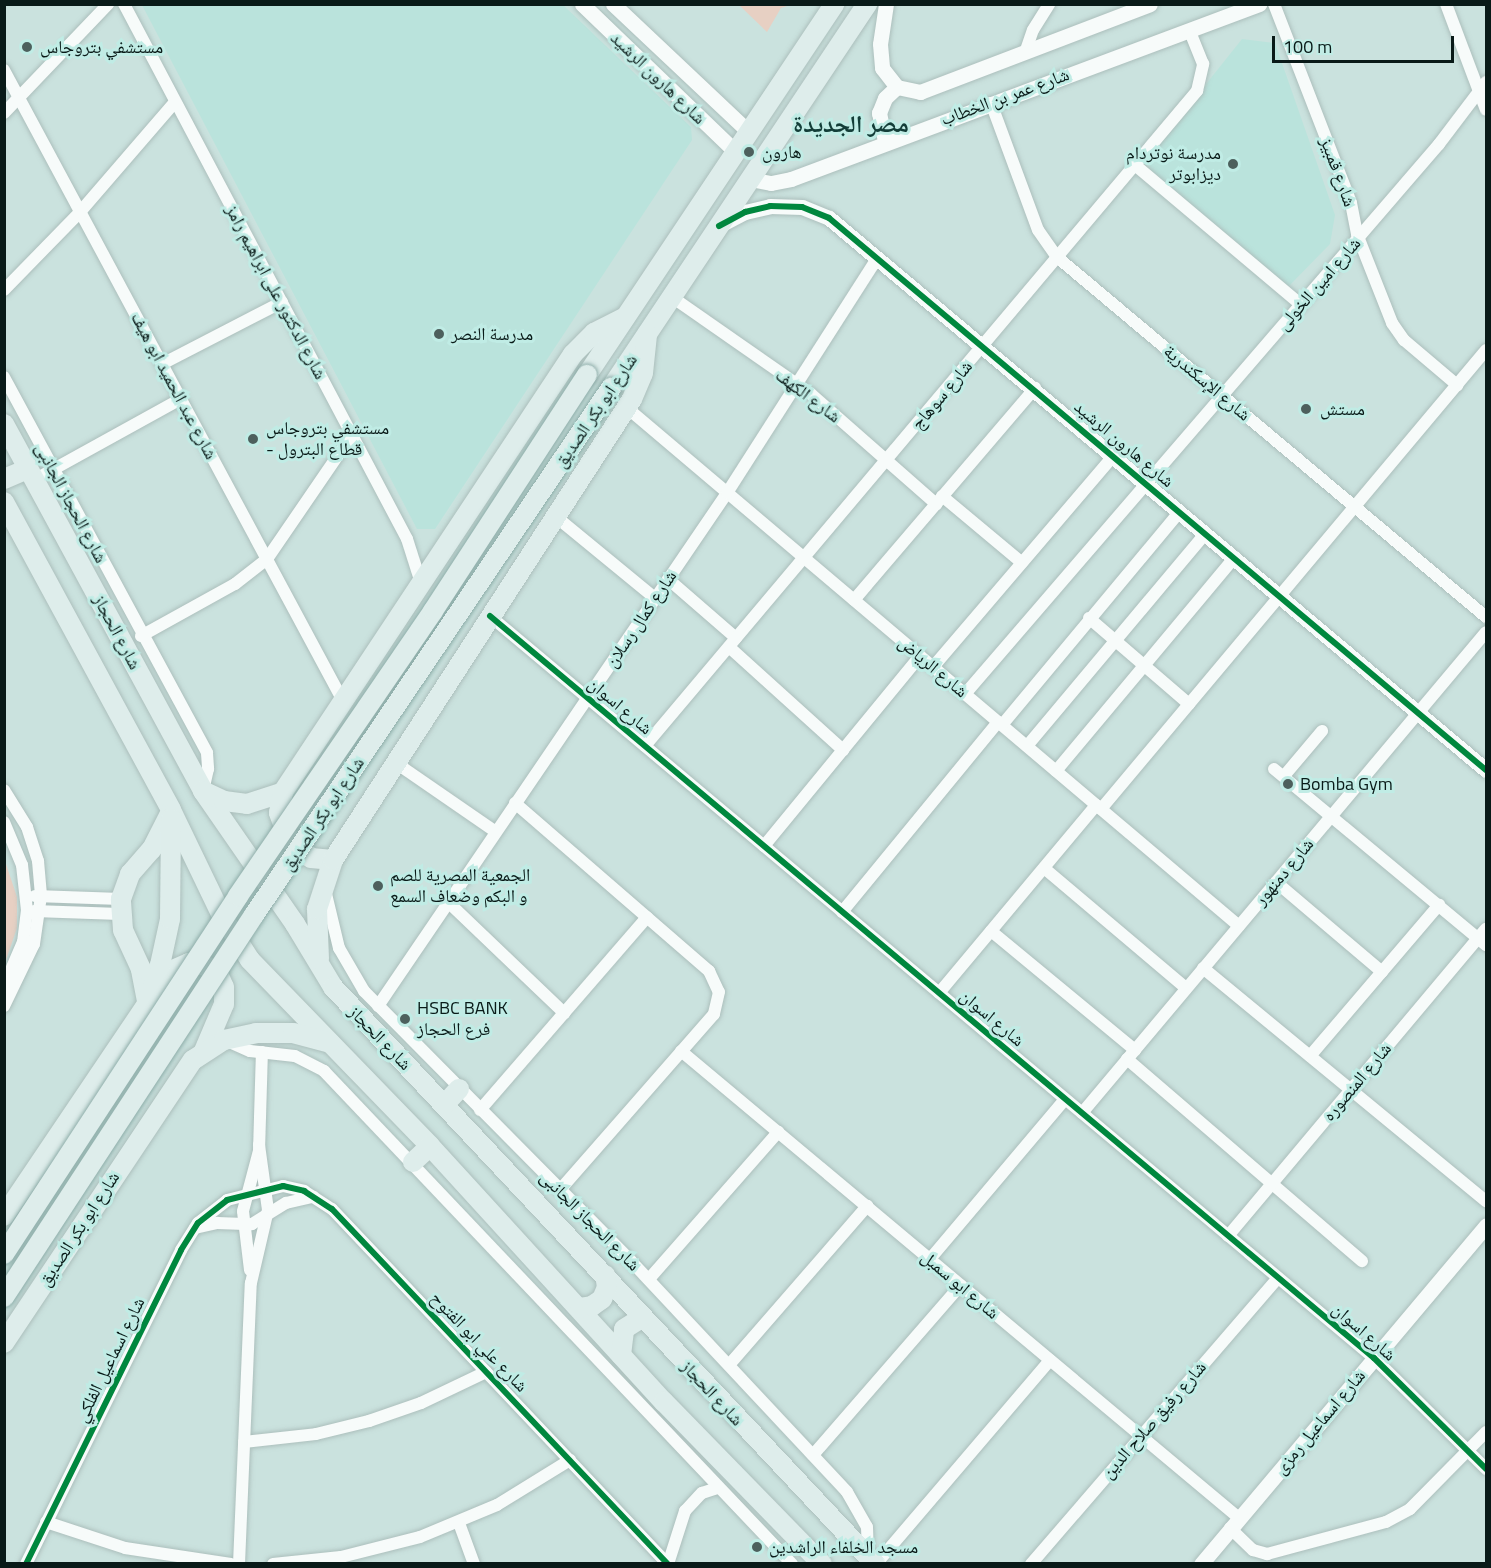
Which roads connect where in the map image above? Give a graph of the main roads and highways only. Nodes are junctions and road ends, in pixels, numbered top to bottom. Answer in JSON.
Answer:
{"nodes":[{"id":1,"x":834,"y":4,"type":"edge"},
{"id":2,"x":867,"y":4,"type":"edge"},
{"id":3,"x":625,"y":317,"type":"junction"},
{"id":4,"x":647,"y":334,"type":"junction"},
{"id":5,"x":7,"y":437,"type":"edge"},
{"id":6,"x":31,"y":474,"type":"junction"},
{"id":7,"x":4,"y":479,"type":"edge"},
{"id":8,"x":4,"y":501,"type":"edge"},
{"id":9,"x":203,"y":791,"type":"junction"},
{"id":10,"x":283,"y":792,"type":"junction"},
{"id":11,"x":171,"y":810,"type":"junction"},
{"id":12,"x":333,"y":860,"type":"junction"},
{"id":13,"x":320,"y":968,"type":"junction"},
{"id":14,"x":147,"y":1004,"type":"junction"},
{"id":15,"x":333,"y":1044,"type":"junction"},
{"id":16,"x":204,"y":1051,"type":"junction"},
{"id":17,"x":459,"y":1089,"type":"road end"},
{"id":18,"x":444,"y":1105,"type":"junction"},
{"id":19,"x":430,"y":1146,"type":"junction"},
{"id":20,"x":413,"y":1162,"type":"road end"},
{"id":21,"x":4,"y":1216,"type":"edge"},
{"id":22,"x":4,"y":1254,"type":"edge"},
{"id":23,"x":605,"y":1275,"type":"junction"},
{"id":24,"x":4,"y":1297,"type":"edge"},
{"id":25,"x":580,"y":1308,"type":"junction"},
{"id":26,"x":643,"y":1317,"type":"junction"},
{"id":27,"x":4,"y":1343,"type":"edge"},
{"id":28,"x":621,"y":1355,"type":"junction"},
{"id":29,"x":873,"y":1561,"type":"edge"},
{"id":30,"x":822,"y":1563,"type":"edge"}],
"edges":[{"from":1,"to":3,"type":"main road","name":"شارع ابو بكر الصديق"},
{"from":2,"to":4,"type":"main road","name":"شارع ابو بكر الصديق"},
{"from":3,"to":10,"type":"main road","name":"شارع ابو بكر الصديق"},
{"from":3,"to":22,"type":"main road","name":"شارع ابو بكر الصديق","bridge":true},
{"from":4,"to":12,"type":"main road","name":"شارع ابو بكر الصديق"},
{"from":4,"to":24,"type":"main road","name":"شارع ابو بكر الصديق","bridge":true},
{"from":5,"to":6,"type":"main road","name":"شارع الحجاز"},
{"from":6,"to":7,"type":"main road"},
{"from":6,"to":9,"type":"main road","name":"شارع الحجاز"},
{"from":8,"to":11,"type":"main road","name":"شارع الحجاز"},
{"from":9,"to":10,"type":"main road"},
{"from":9,"to":13,"type":"main road","name":"شارع الحجاز"},
{"from":10,"to":12,"type":"main road"},
{"from":11,"to":14,"type":"main road"},
{"from":11,"to":14,"type":"main road"},
{"from":11,"to":15,"type":"main road","name":"شارع الحجاز"},
{"from":12,"to":13,"type":"main road","name":"شارع ابو بكر الصديق"},
{"from":13,"to":18,"type":"main road","name":"شارع الحجاز"},
{"from":14,"to":16,"type":"main road"},
{"from":14,"to":21,"type":"main road"},
{"from":15,"to":16,"type":"main road","name":"شارع ابو بكر الصديق"},
{"from":15,"to":19,"type":"main road","name":"شارع الحجاز"},
{"from":16,"to":27,"type":"main road","name":"شارع ابو بكر الصديق"},
{"from":17,"to":18,"type":"main road"},
{"from":18,"to":23,"type":"main road","name":"شارع الحجاز"},
{"from":19,"to":20,"type":"main road"},
{"from":19,"to":25,"type":"main road","name":"شارع الحجاز"},
{"from":23,"to":25,"type":"main road"},
{"from":23,"to":26,"type":"main road","name":"شارع الحجاز"},
{"from":25,"to":28,"type":"main road","name":"شارع الحجاز"},
{"from":26,"to":28,"type":"main road"},
{"from":26,"to":29,"type":"main road","name":"شارع الحجاز"},
{"from":28,"to":30,"type":"main road","name":"شارع الحجاز"}]}
